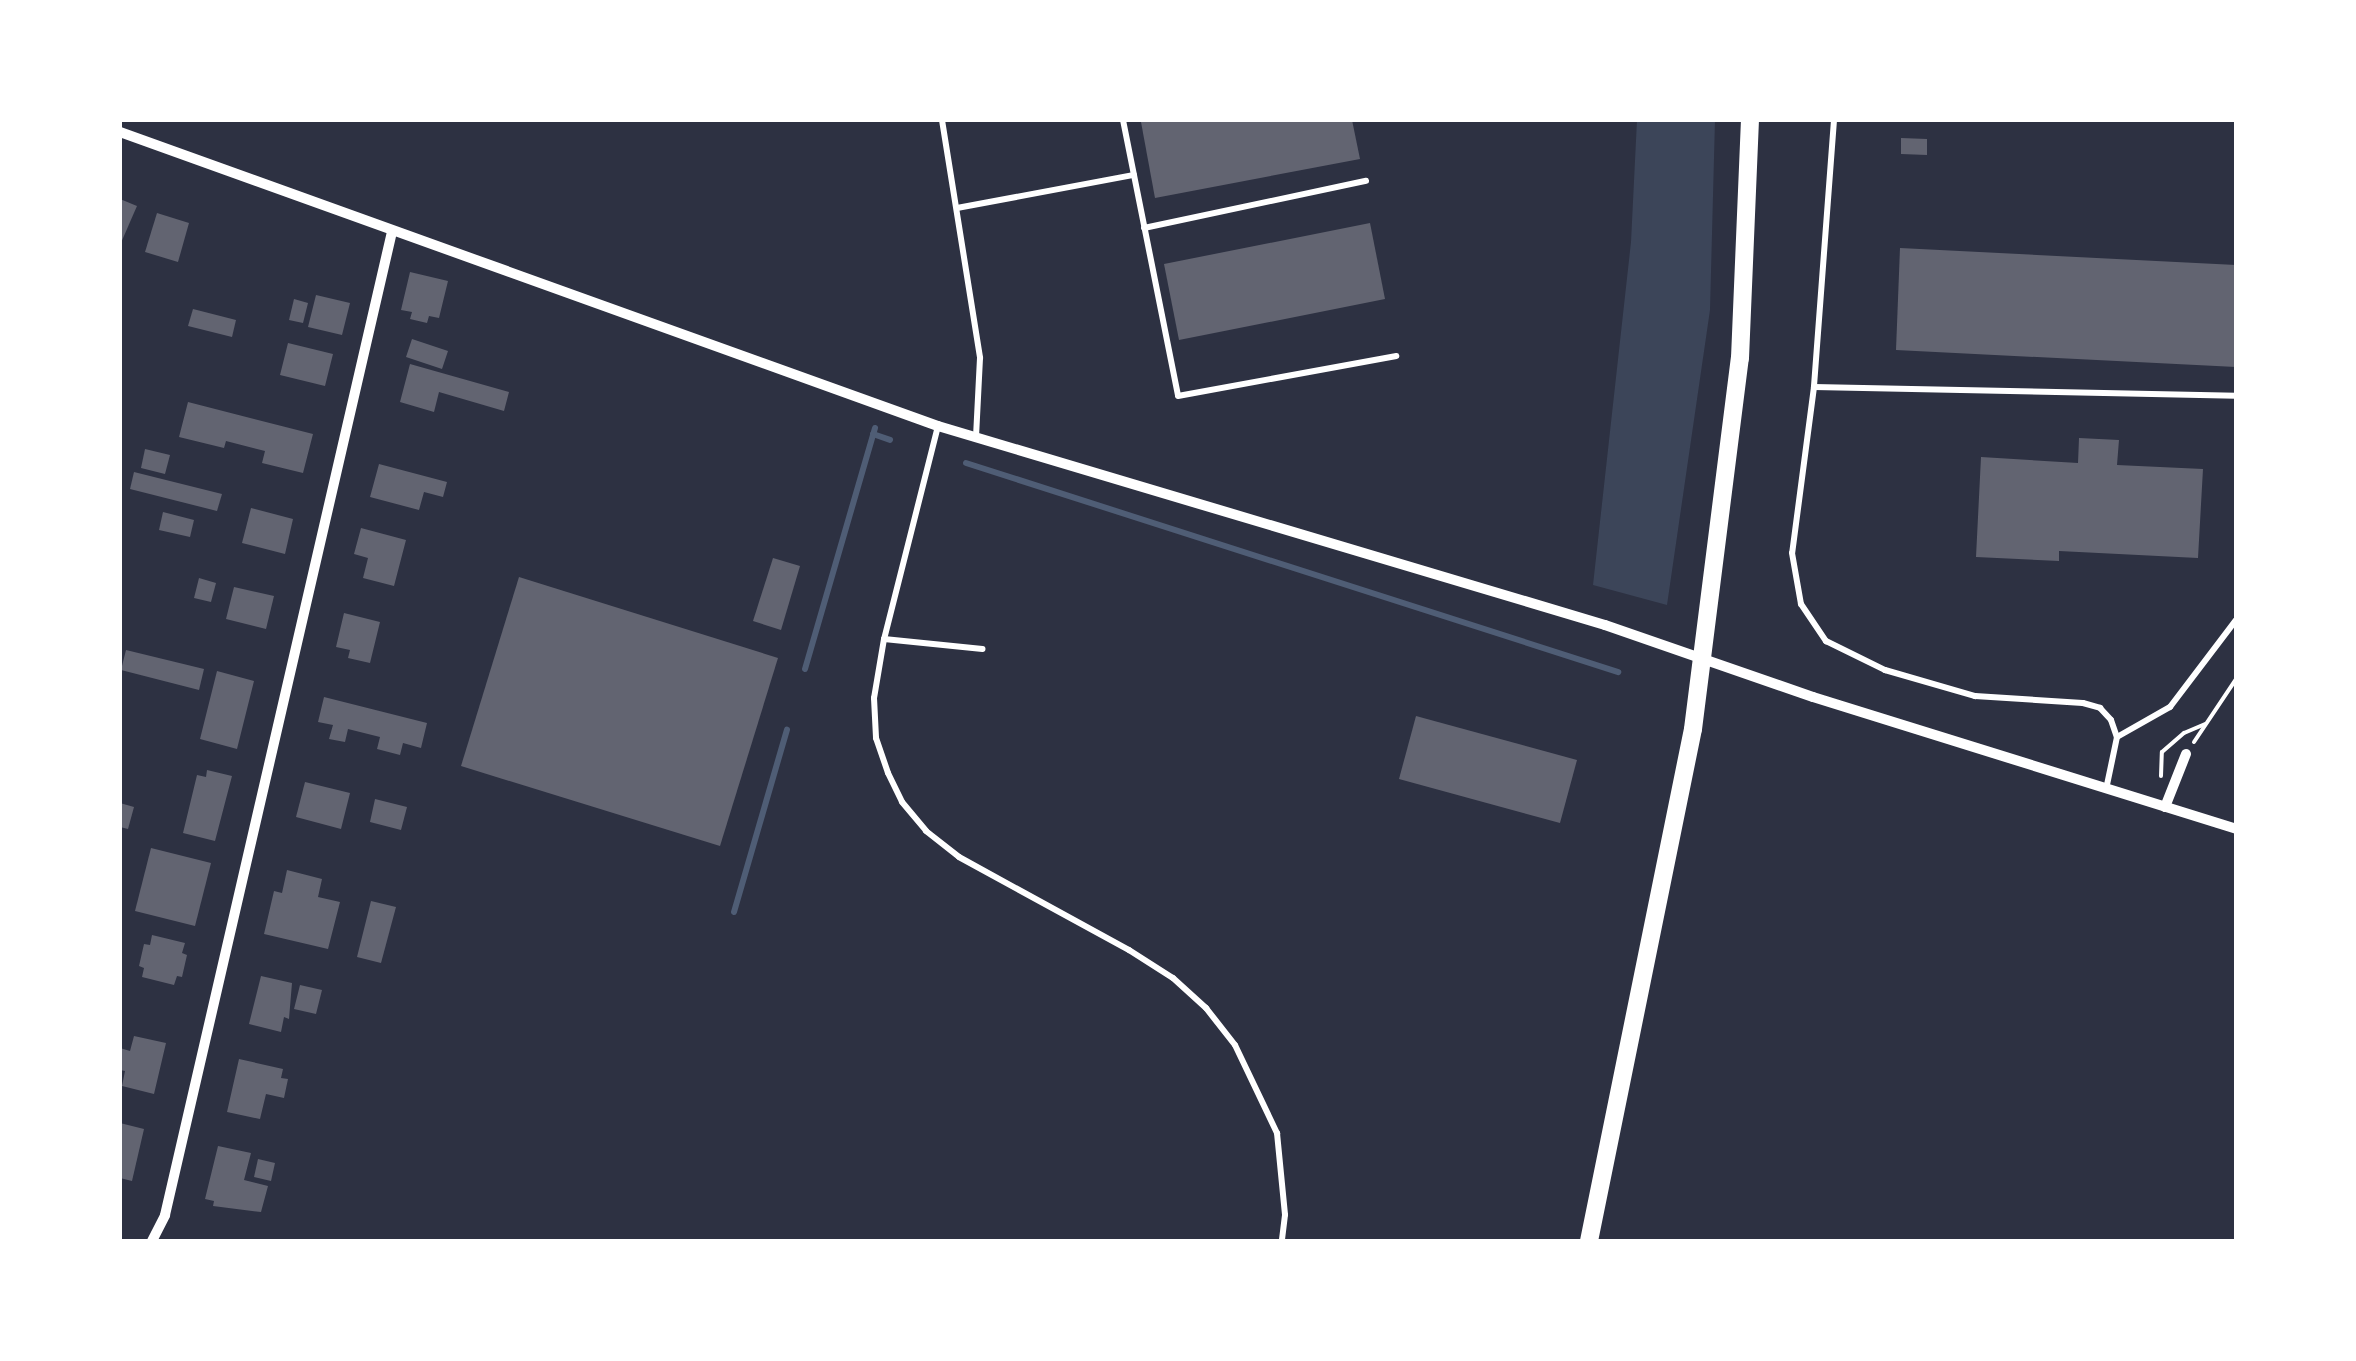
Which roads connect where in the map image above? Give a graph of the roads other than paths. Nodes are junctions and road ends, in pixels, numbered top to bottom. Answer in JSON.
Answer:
{"nodes":[{"id":1,"x":942,"y":120,"type":"edge"},
{"id":2,"x":1123,"y":120,"type":"edge"},
{"id":3,"x":1750,"y":120,"type":"edge"},
{"id":4,"x":1834,"y":120,"type":"edge"},
{"id":5,"x":120,"y":132,"type":"edge"},
{"id":6,"x":1134,"y":175,"type":"junction"},
{"id":7,"x":1366,"y":180,"type":"dead end"},
{"id":8,"x":956,"y":208,"type":"junction"},
{"id":9,"x":1144,"y":228,"type":"junction"},
{"id":10,"x":392,"y":232,"type":"junction"},
{"id":11,"x":1396,"y":356,"type":"dead end"},
{"id":12,"x":1814,"y":387,"type":"junction"},
{"id":13,"x":2236,"y":396,"type":"edge"},
{"id":14,"x":938,"y":426,"type":"junction"},
{"id":15,"x":976,"y":436,"type":"junction"},
{"id":16,"x":2236,"y":620,"type":"edge"},
{"id":17,"x":884,"y":640,"type":"junction"},
{"id":18,"x":982,"y":648,"type":"dead end"},
{"id":19,"x":1702,"y":658,"type":"junction"},
{"id":20,"x":2117,"y":737,"type":"junction"},
{"id":21,"x":2186,"y":754,"type":"road end"},
{"id":22,"x":2106,"y":785,"type":"junction"},
{"id":23,"x":2165,"y":807,"type":"junction"},
{"id":24,"x":2236,"y":829,"type":"edge"},
{"id":25,"x":152,"y":1241,"type":"edge"},
{"id":26,"x":1282,"y":1241,"type":"edge"},
{"id":27,"x":1589,"y":1241,"type":"edge"}],
"edges":[{"from":1,"to":8,"type":"lane"},
{"from":2,"to":6,"type":"lane"},
{"from":3,"to":19,"type":"main road"},
{"from":4,"to":12,"type":"lane"},
{"from":5,"to":10,"type":"street"},
{"from":6,"to":8,"type":"lane"},
{"from":6,"to":9,"type":"lane"},
{"from":7,"to":9,"type":"lane"},
{"from":8,"to":15,"type":"lane"},
{"from":9,"to":11,"type":"lane"},
{"from":10,"to":14,"type":"street"},
{"from":10,"to":25,"type":"street"},
{"from":12,"to":13,"type":"lane"},
{"from":12,"to":20,"type":"lane"},
{"from":14,"to":15,"type":"street"},
{"from":14,"to":17,"type":"lane"},
{"from":15,"to":19,"type":"street"},
{"from":16,"to":20,"type":"lane"},
{"from":17,"to":18,"type":"lane"},
{"from":17,"to":26,"type":"lane"},
{"from":19,"to":22,"type":"street"},
{"from":19,"to":27,"type":"main road"},
{"from":20,"to":22,"type":"lane"},
{"from":21,"to":23,"type":"street"},
{"from":22,"to":23,"type":"street"},
{"from":23,"to":24,"type":"street"}]}
